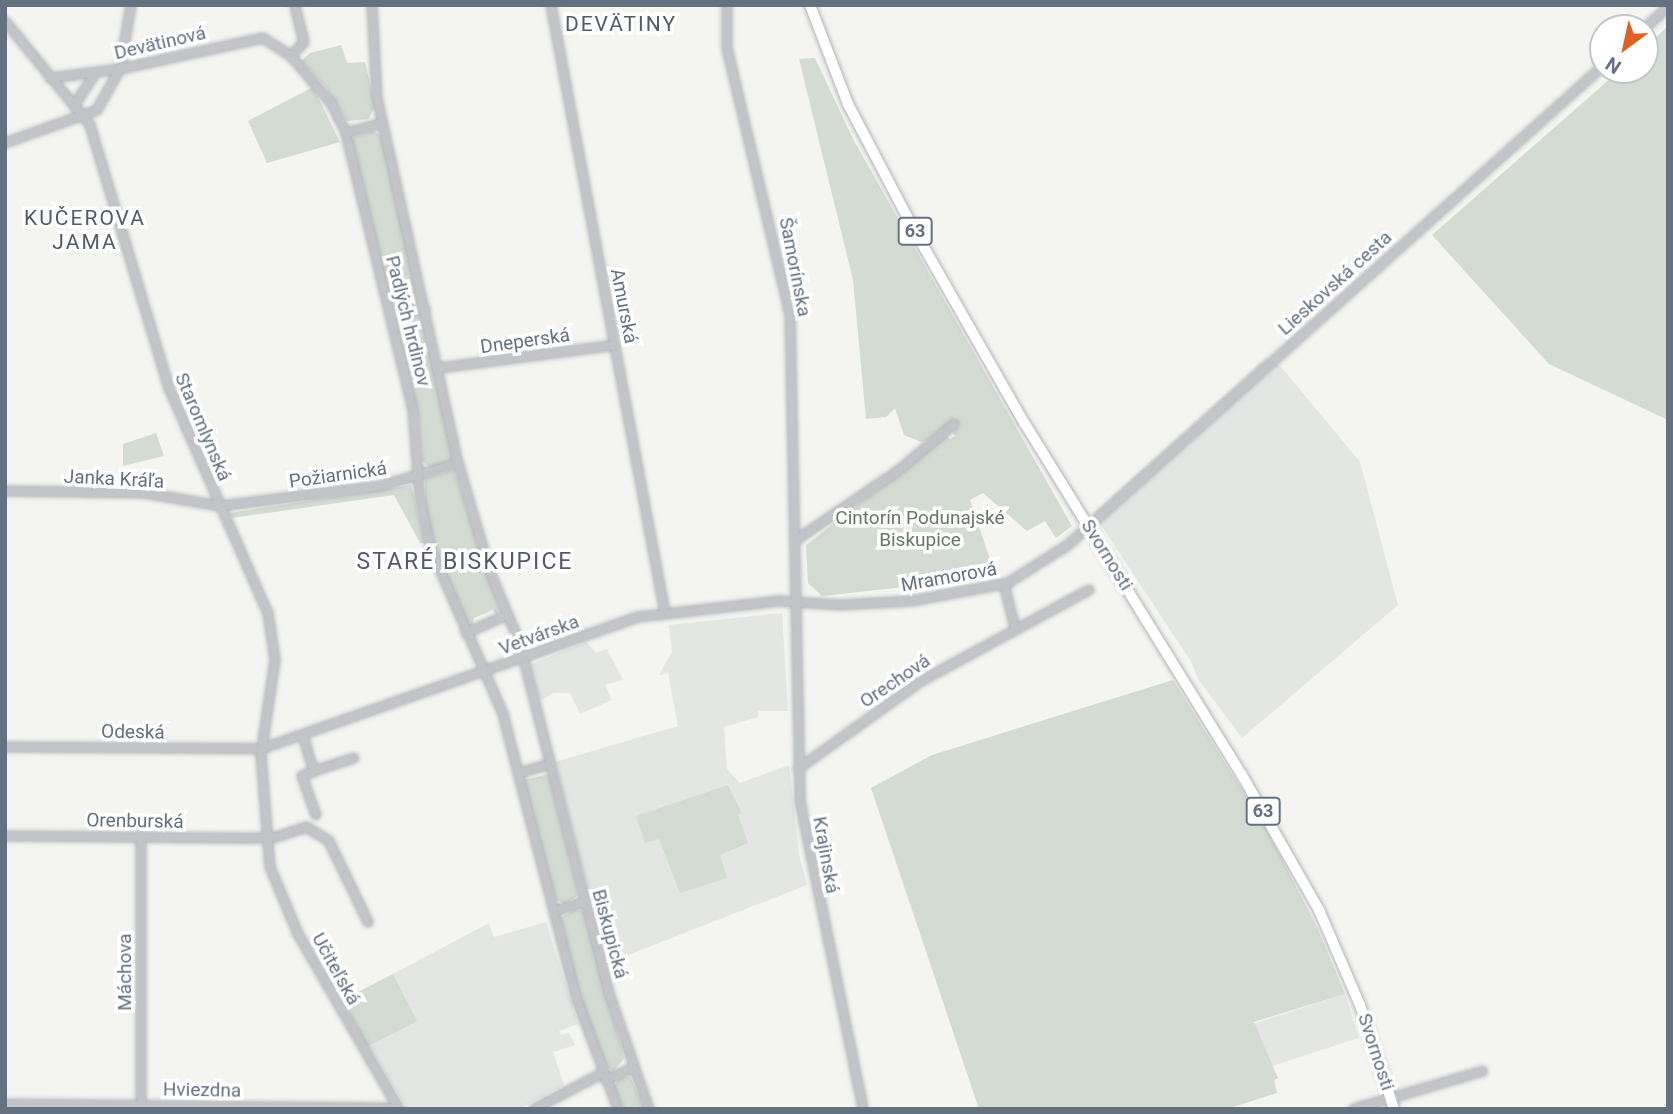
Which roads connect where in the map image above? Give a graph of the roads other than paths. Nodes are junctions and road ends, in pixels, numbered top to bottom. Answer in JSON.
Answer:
{"nodes":[{"id":1,"x":131,"y":5,"type":"edge"},
{"id":2,"x":295,"y":5,"type":"edge"},
{"id":3,"x":372,"y":5,"type":"edge"},
{"id":4,"x":551,"y":5,"type":"edge"},
{"id":5,"x":727,"y":5,"type":"edge"},
{"id":6,"x":810,"y":5,"type":"edge"},
{"id":7,"x":5,"y":21,"type":"edge"},
{"id":8,"x":270,"y":40,"type":"joint"},
{"id":9,"x":291,"y":55,"type":"junction"},
{"id":10,"x":120,"y":69,"type":"junction"},
{"id":11,"x":95,"y":74,"type":"junction"},
{"id":12,"x":50,"y":78,"type":"junction"},
{"id":13,"x":1589,"y":79,"type":"edge"},
{"id":14,"x":74,"y":106,"type":"junction"},
{"id":15,"x":84,"y":116,"type":"junction"},
{"id":16,"x":383,"y":123,"type":"junction"},
{"id":17,"x":346,"y":132,"type":"junction"},
{"id":18,"x":5,"y":143,"type":"edge"},
{"id":19,"x":425,"y":309,"type":"junction"},
{"id":20,"x":390,"y":316,"type":"junction"},
{"id":21,"x":615,"y":345,"type":"junction"},
{"id":22,"x":439,"y":368,"type":"junction"},
{"id":23,"x":954,"y":424,"type":"dead end"},
{"id":24,"x":458,"y":463,"type":"junction"},
{"id":25,"x":419,"y":474,"type":"junction"},
{"id":26,"x":5,"y":491,"type":"edge"},
{"id":27,"x":219,"y":506,"type":"junction"},
{"id":28,"x":1089,"y":526,"type":"junction"},
{"id":29,"x":796,"y":540,"type":"junction"},
{"id":30,"x":1004,"y":584,"type":"junction"},
{"id":31,"x":1089,"y":590,"type":"dead end"},
{"id":32,"x":796,"y":602,"type":"junction"},
{"id":33,"x":665,"y":613,"type":"junction"},
{"id":34,"x":507,"y":615,"type":"junction"},
{"id":35,"x":1015,"y":628,"type":"junction"},
{"id":36,"x":466,"y":633,"type":"junction"},
{"id":37,"x":523,"y":657,"type":"junction"},
{"id":38,"x":486,"y":671,"type":"junction"},
{"id":39,"x":303,"y":736,"type":"junction"},
{"id":40,"x":5,"y":747,"type":"edge"},
{"id":41,"x":261,"y":749,"type":"junction"},
{"id":42,"x":354,"y":758,"type":"dead end"},
{"id":43,"x":549,"y":764,"type":"junction"},
{"id":44,"x":798,"y":769,"type":"junction"},
{"id":45,"x":314,"y":771,"type":"junction"},
{"id":46,"x":520,"y":773,"type":"junction"},
{"id":47,"x":316,"y":815,"type":"dead end"},
{"id":48,"x":5,"y":836,"type":"edge"},
{"id":49,"x":141,"y":836,"type":"junction"},
{"id":50,"x":265,"y":838,"type":"junction"},
{"id":51,"x":585,"y":902,"type":"junction"},
{"id":52,"x":555,"y":911,"type":"junction"},
{"id":53,"x":368,"y":922,"type":"dead end"},
{"id":54,"x":632,"y":1068,"type":"junction"},
{"id":55,"x":1483,"y":1070,"type":"dead end"},
{"id":56,"x":605,"y":1076,"type":"junction"},
{"id":57,"x":1391,"y":1098,"type":"junction"},
{"id":58,"x":5,"y":1104,"type":"edge"},
{"id":59,"x":141,"y":1107,"type":"edge"},
{"id":60,"x":398,"y":1108,"type":"edge"},
{"id":61,"x":534,"y":1109,"type":"edge"},
{"id":62,"x":618,"y":1109,"type":"edge"},
{"id":63,"x":649,"y":1109,"type":"edge"},
{"id":64,"x":863,"y":1109,"type":"edge"},
{"id":65,"x":1354,"y":1109,"type":"edge"},
{"id":66,"x":1394,"y":1109,"type":"edge"}],
"edges":[{"from":1,"to":10,"type":"street"},
{"from":2,"to":9,"type":"street"},
{"from":3,"to":16,"type":"street","name":"Padlých hrdinov"},
{"from":4,"to":21,"type":"street","name":"Amurská"},
{"from":5,"to":29,"type":"street","name":"Šamorínska"},
{"from":6,"to":28,"type":"main road","name":"Svornosti","number":"63"},
{"from":7,"to":12,"type":"street"},
{"from":8,"to":9,"type":"street","name":"Padlých hrdinov"},
{"from":8,"to":10,"type":"street","name":"Devätinová"},
{"from":9,"to":17,"type":"street","name":"Padlých hrdinov"},
{"from":10,"to":11,"type":"street","name":"Devätinová"},
{"from":10,"to":15,"type":"street"},
{"from":11,"to":12,"type":"street"},
{"from":11,"to":14,"type":"street","name":"Devätinová"},
{"from":12,"to":14,"type":"street"},
{"from":13,"to":28,"type":"street","name":"Lieskovská cesta"},
{"from":14,"to":15,"type":"street"},
{"from":15,"to":18,"type":"street"},
{"from":15,"to":27,"type":"street","name":"Staromlynská"},
{"from":16,"to":17,"type":"street"},
{"from":16,"to":19,"type":"street","name":"Padlých hrdinov"},
{"from":17,"to":20,"type":"street","name":"Padlých hrdinov"},
{"from":19,"to":20,"type":"street"},
{"from":19,"to":22,"type":"street","name":"Padlých hrdinov"},
{"from":20,"to":25,"type":"street","name":"Padlých hrdinov"},
{"from":21,"to":22,"type":"street","name":"Dneperská"},
{"from":21,"to":33,"type":"street","name":"Amurská"},
{"from":22,"to":24,"type":"street","name":"Padlých hrdinov"},
{"from":23,"to":29,"type":"street"},
{"from":24,"to":25,"type":"street","name":"Požiarnická"},
{"from":24,"to":34,"type":"street","name":"Padlých hrdinov"},
{"from":25,"to":27,"type":"street","name":"Požiarnická"},
{"from":25,"to":36,"type":"street","name":"Padlých hrdinov"},
{"from":26,"to":27,"type":"street","name":"Janka Kráľa"},
{"from":27,"to":41,"type":"street","name":"Staromlynská"},
{"from":28,"to":30,"type":"street","name":"Mramorová"},
{"from":28,"to":57,"type":"main road","name":"Svornosti","number":"63"},
{"from":29,"to":32,"type":"street","name":"Šamorínska"},
{"from":30,"to":32,"type":"street","name":"Mramorová"},
{"from":30,"to":35,"type":"street"},
{"from":31,"to":35,"type":"street","name":"Orechová"},
{"from":32,"to":33,"type":"street","name":"Vetvárska"},
{"from":32,"to":44,"type":"street","name":"Krajinská"},
{"from":33,"to":37,"type":"street","name":"Vetvárska"},
{"from":34,"to":36,"type":"street"},
{"from":34,"to":37,"type":"street","name":"Padlých hrdinov"},
{"from":35,"to":44,"type":"street","name":"Orechová"},
{"from":36,"to":38,"type":"street","name":"Padlých hrdinov"},
{"from":37,"to":38,"type":"street","name":"Vetvárska"},
{"from":37,"to":43,"type":"street","name":"Biskupická"},
{"from":38,"to":39,"type":"street","name":"Vetvárska"},
{"from":38,"to":46,"type":"street","name":"Padlých hrdinov"},
{"from":39,"to":41,"type":"street","name":"Vetvárska"},
{"from":39,"to":45,"type":"street"},
{"from":40,"to":41,"type":"street","name":"Odeská"},
{"from":41,"to":50,"type":"street","name":"Učiteľská"},
{"from":42,"to":45,"type":"street"},
{"from":43,"to":46,"type":"street"},
{"from":43,"to":51,"type":"street","name":"Biskupická"},
{"from":44,"to":64,"type":"street","name":"Krajinská"},
{"from":45,"to":47,"type":"street"},
{"from":46,"to":52,"type":"street"},
{"from":48,"to":49,"type":"street","name":"Orenburská"},
{"from":49,"to":50,"type":"street","name":"Orenburská"},
{"from":49,"to":59,"type":"street","name":"Máchova"},
{"from":50,"to":53,"type":"street"},
{"from":50,"to":60,"type":"street","name":"Učiteľská"},
{"from":51,"to":52,"type":"street"},
{"from":51,"to":54,"type":"street","name":"Biskupická"},
{"from":52,"to":56,"type":"street"},
{"from":54,"to":56,"type":"street"},
{"from":54,"to":63,"type":"street","name":"Biskupická"},
{"from":55,"to":57,"type":"street"},
{"from":56,"to":61,"type":"street"},
{"from":56,"to":62,"type":"street"},
{"from":57,"to":65,"type":"street"},
{"from":57,"to":66,"type":"main road","name":"Svornosti","number":"63"},
{"from":58,"to":59,"type":"street","name":"Hviezdna"},
{"from":59,"to":60,"type":"street","name":"Hviezdna"}]}
